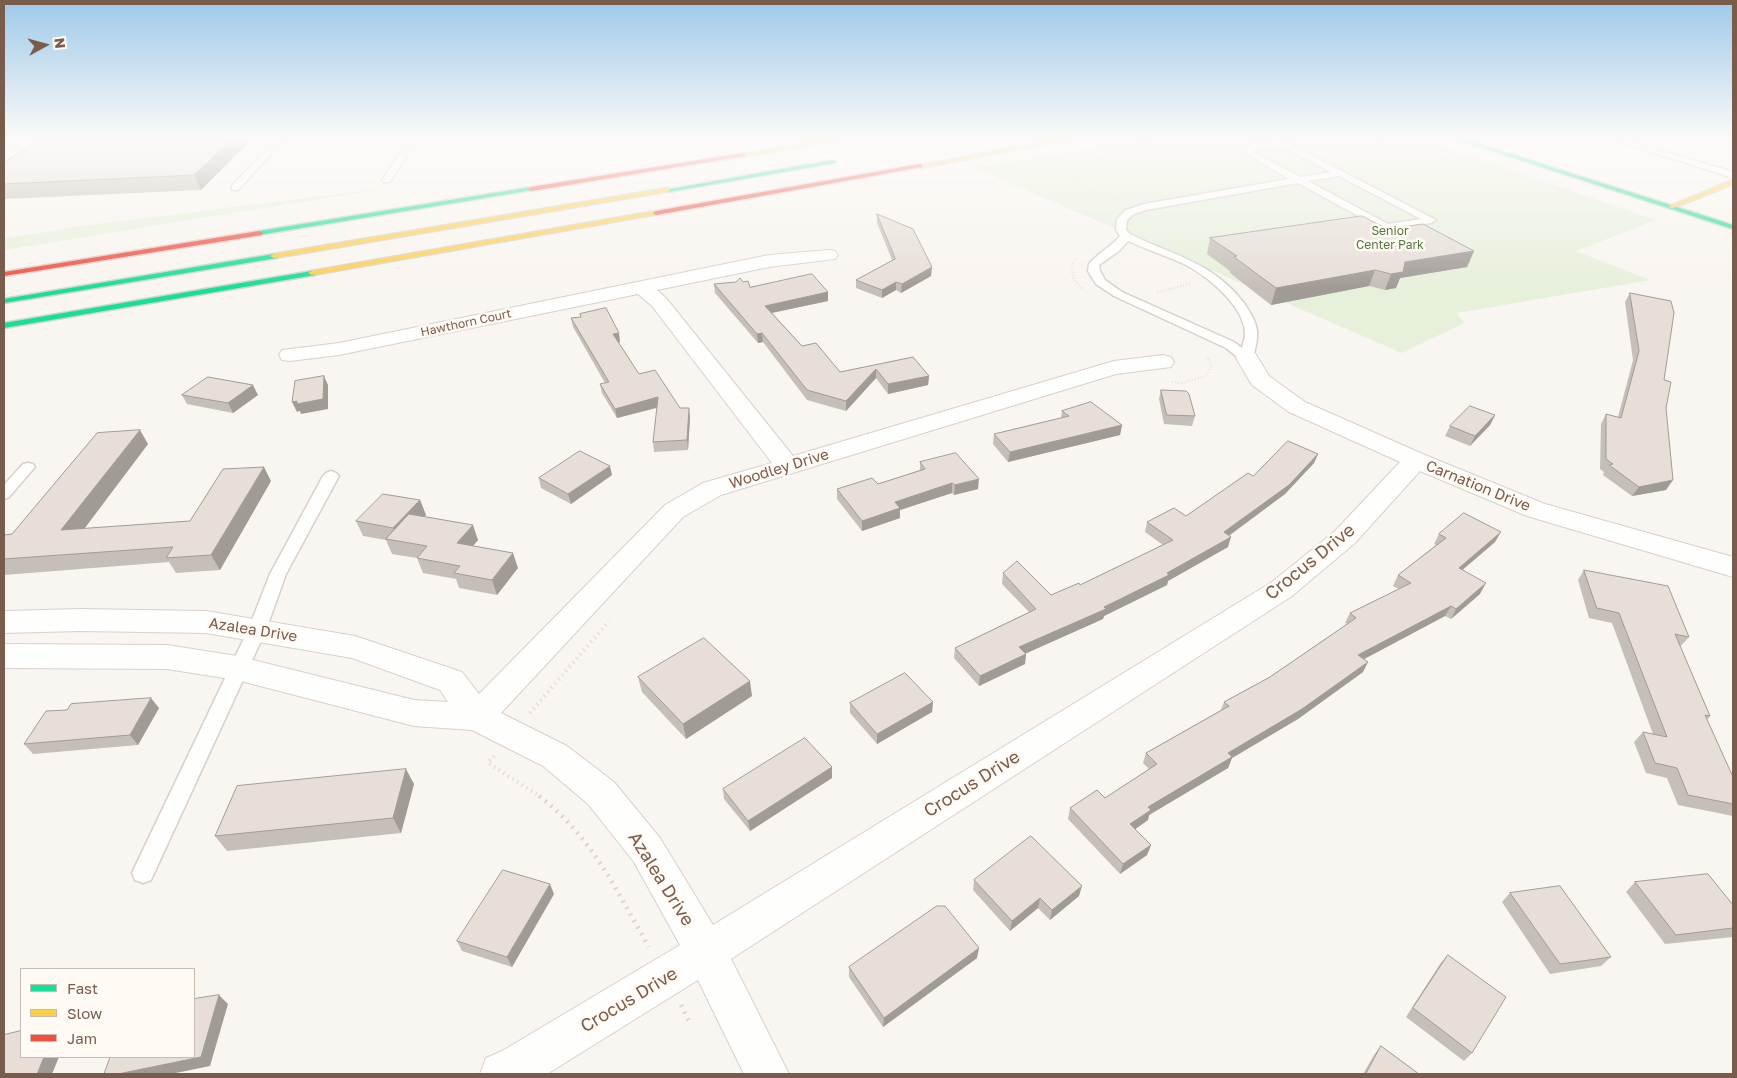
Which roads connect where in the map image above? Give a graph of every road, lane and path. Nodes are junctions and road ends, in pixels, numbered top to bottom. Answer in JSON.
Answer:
{"nodes":[{"id":1,"x":526,"y":188,"type":"edge"},
{"id":2,"x":531,"y":188,"type":"edge"},
{"id":3,"x":675,"y":188,"type":"edge"},
{"id":4,"x":723,"y":188,"type":"edge"},
{"id":5,"x":794,"y":188,"type":"edge"},
{"id":6,"x":1086,"y":188,"type":"edge"},
{"id":7,"x":1250,"y":188,"type":"edge"},
{"id":8,"x":1313,"y":188,"type":"edge"},
{"id":9,"x":1370,"y":188,"type":"edge"},
{"id":10,"x":1612,"y":188,"type":"edge"},
{"id":11,"x":1639,"y":188,"type":"edge"},
{"id":12,"x":1716,"y":188,"type":"edge"},
{"id":13,"x":502,"y":193,"type":"junction"},
{"id":14,"x":1682,"y":202,"type":"junction"},
{"id":15,"x":1119,"y":203,"type":"dead end"},
{"id":16,"x":1671,"y":207,"type":"junction"},
{"id":17,"x":1733,"y":218,"type":"edge"},
{"id":18,"x":1733,"y":228,"type":"edge"},
{"id":19,"x":1126,"y":236,"type":"junction"},
{"id":20,"x":1109,"y":252,"type":"junction"},
{"id":21,"x":1162,"y":252,"type":"junction"},
{"id":22,"x":828,"y":255,"type":"dead end"},
{"id":23,"x":1076,"y":258,"type":"dead end"},
{"id":24,"x":4,"y":274,"type":"edge"},
{"id":25,"x":1210,"y":278,"type":"junction"},
{"id":26,"x":642,"y":287,"type":"junction"},
{"id":27,"x":1085,"y":292,"type":"dead end"},
{"id":28,"x":166,"y":298,"type":"junction"},
{"id":29,"x":1133,"y":300,"type":"junction"},
{"id":30,"x":4,"y":301,"type":"edge"},
{"id":31,"x":4,"y":326,"type":"edge"},
{"id":32,"x":290,"y":355,"type":"dead end"},
{"id":33,"x":1246,"y":358,"type":"junction"},
{"id":34,"x":1164,"y":372,"type":"junction"},
{"id":35,"x":1416,"y":460,"type":"junction"},
{"id":36,"x":788,"y":466,"type":"junction"},
{"id":37,"x":28,"y":467,"type":"dead end"},
{"id":38,"x":331,"y":476,"type":"dead end"},
{"id":39,"x":4,"y":494,"type":"edge"},
{"id":40,"x":1733,"y":567,"type":"edge"},
{"id":41,"x":612,"y":617,"type":"dead end"},
{"id":42,"x":4,"y":622,"type":"edge"},
{"id":43,"x":257,"y":630,"type":"junction"},
{"id":44,"x":4,"y":656,"type":"edge"},
{"id":45,"x":238,"y":668,"type":"junction"},
{"id":46,"x":477,"y":716,"type":"junction"},
{"id":47,"x":512,"y":734,"type":"junction"},
{"id":48,"x":143,"y":873,"type":"dead end"},
{"id":49,"x":706,"y":952,"type":"junction"},
{"id":50,"x":666,"y":977,"type":"junction"},
{"id":51,"x":690,"y":1022,"type":"dead end"},
{"id":52,"x":502,"y":1074,"type":"edge"},
{"id":53,"x":766,"y":1074,"type":"edge"}],
"edges":[{"from":1,"to":13,"type":"main road"},
{"from":2,"to":13,"type":"main road"},
{"from":3,"to":30,"type":"main road"},
{"from":4,"to":28,"type":"main road"},
{"from":5,"to":28,"type":"main road"},
{"from":6,"to":15,"type":"path"},
{"from":7,"to":19,"type":"lane"},
{"from":8,"to":9,"type":"lane"},
{"from":10,"to":16,"type":"main road"},
{"from":11,"to":14,"type":"main road"},
{"from":12,"to":14,"type":"main road"},
{"from":13,"to":24,"type":"main road"},
{"from":14,"to":16,"type":"main road"},
{"from":14,"to":17,"type":"main road"},
{"from":16,"to":18,"type":"main road"},
{"from":19,"to":20,"type":"lane"},
{"from":19,"to":21,"type":"lane"},
{"from":20,"to":21,"type":"lane"},
{"from":20,"to":29,"type":"lane"},
{"from":21,"to":25,"type":"lane"},
{"from":22,"to":26,"type":"street","name":"Hawthorn Court"},
{"from":23,"to":27,"type":"path"},
{"from":25,"to":29,"type":"path"},
{"from":25,"to":33,"type":"lane"},
{"from":26,"to":32,"type":"street","name":"Hawthorn Court"},
{"from":26,"to":36,"type":"street"},
{"from":28,"to":31,"type":"main road"},
{"from":29,"to":33,"type":"lane"},
{"from":33,"to":35,"type":"street","name":"Carnation Drive"},
{"from":34,"to":34,"type":"path"},
{"from":34,"to":36,"type":"street","name":"Woodley Drive"},
{"from":35,"to":40,"type":"street","name":"Carnation Drive"},
{"from":35,"to":49,"type":"street","name":"Crocus Drive"},
{"from":36,"to":46,"type":"street","name":"Woodley Drive"},
{"from":37,"to":39,"type":"lane"},
{"from":38,"to":43,"type":"lane"},
{"from":41,"to":47,"type":"path"},
{"from":42,"to":43,"type":"street","name":"Azalea Drive"},
{"from":43,"to":45,"type":"lane"},
{"from":43,"to":46,"type":"street","name":"Azalea Drive"},
{"from":44,"to":45,"type":"street","name":"Azalea Drive"},
{"from":45,"to":46,"type":"street","name":"Azalea Drive"},
{"from":45,"to":48,"type":"lane"},
{"from":46,"to":47,"type":"street","name":"Azalea Drive"},
{"from":47,"to":49,"type":"street","name":"Azalea Drive"},
{"from":47,"to":50,"type":"path"},
{"from":49,"to":50,"type":"street","name":"Crocus Drive"},
{"from":49,"to":53,"type":"street","name":"Azalea Drive"},
{"from":50,"to":51,"type":"path"},
{"from":50,"to":52,"type":"street","name":"Crocus Drive"}]}
